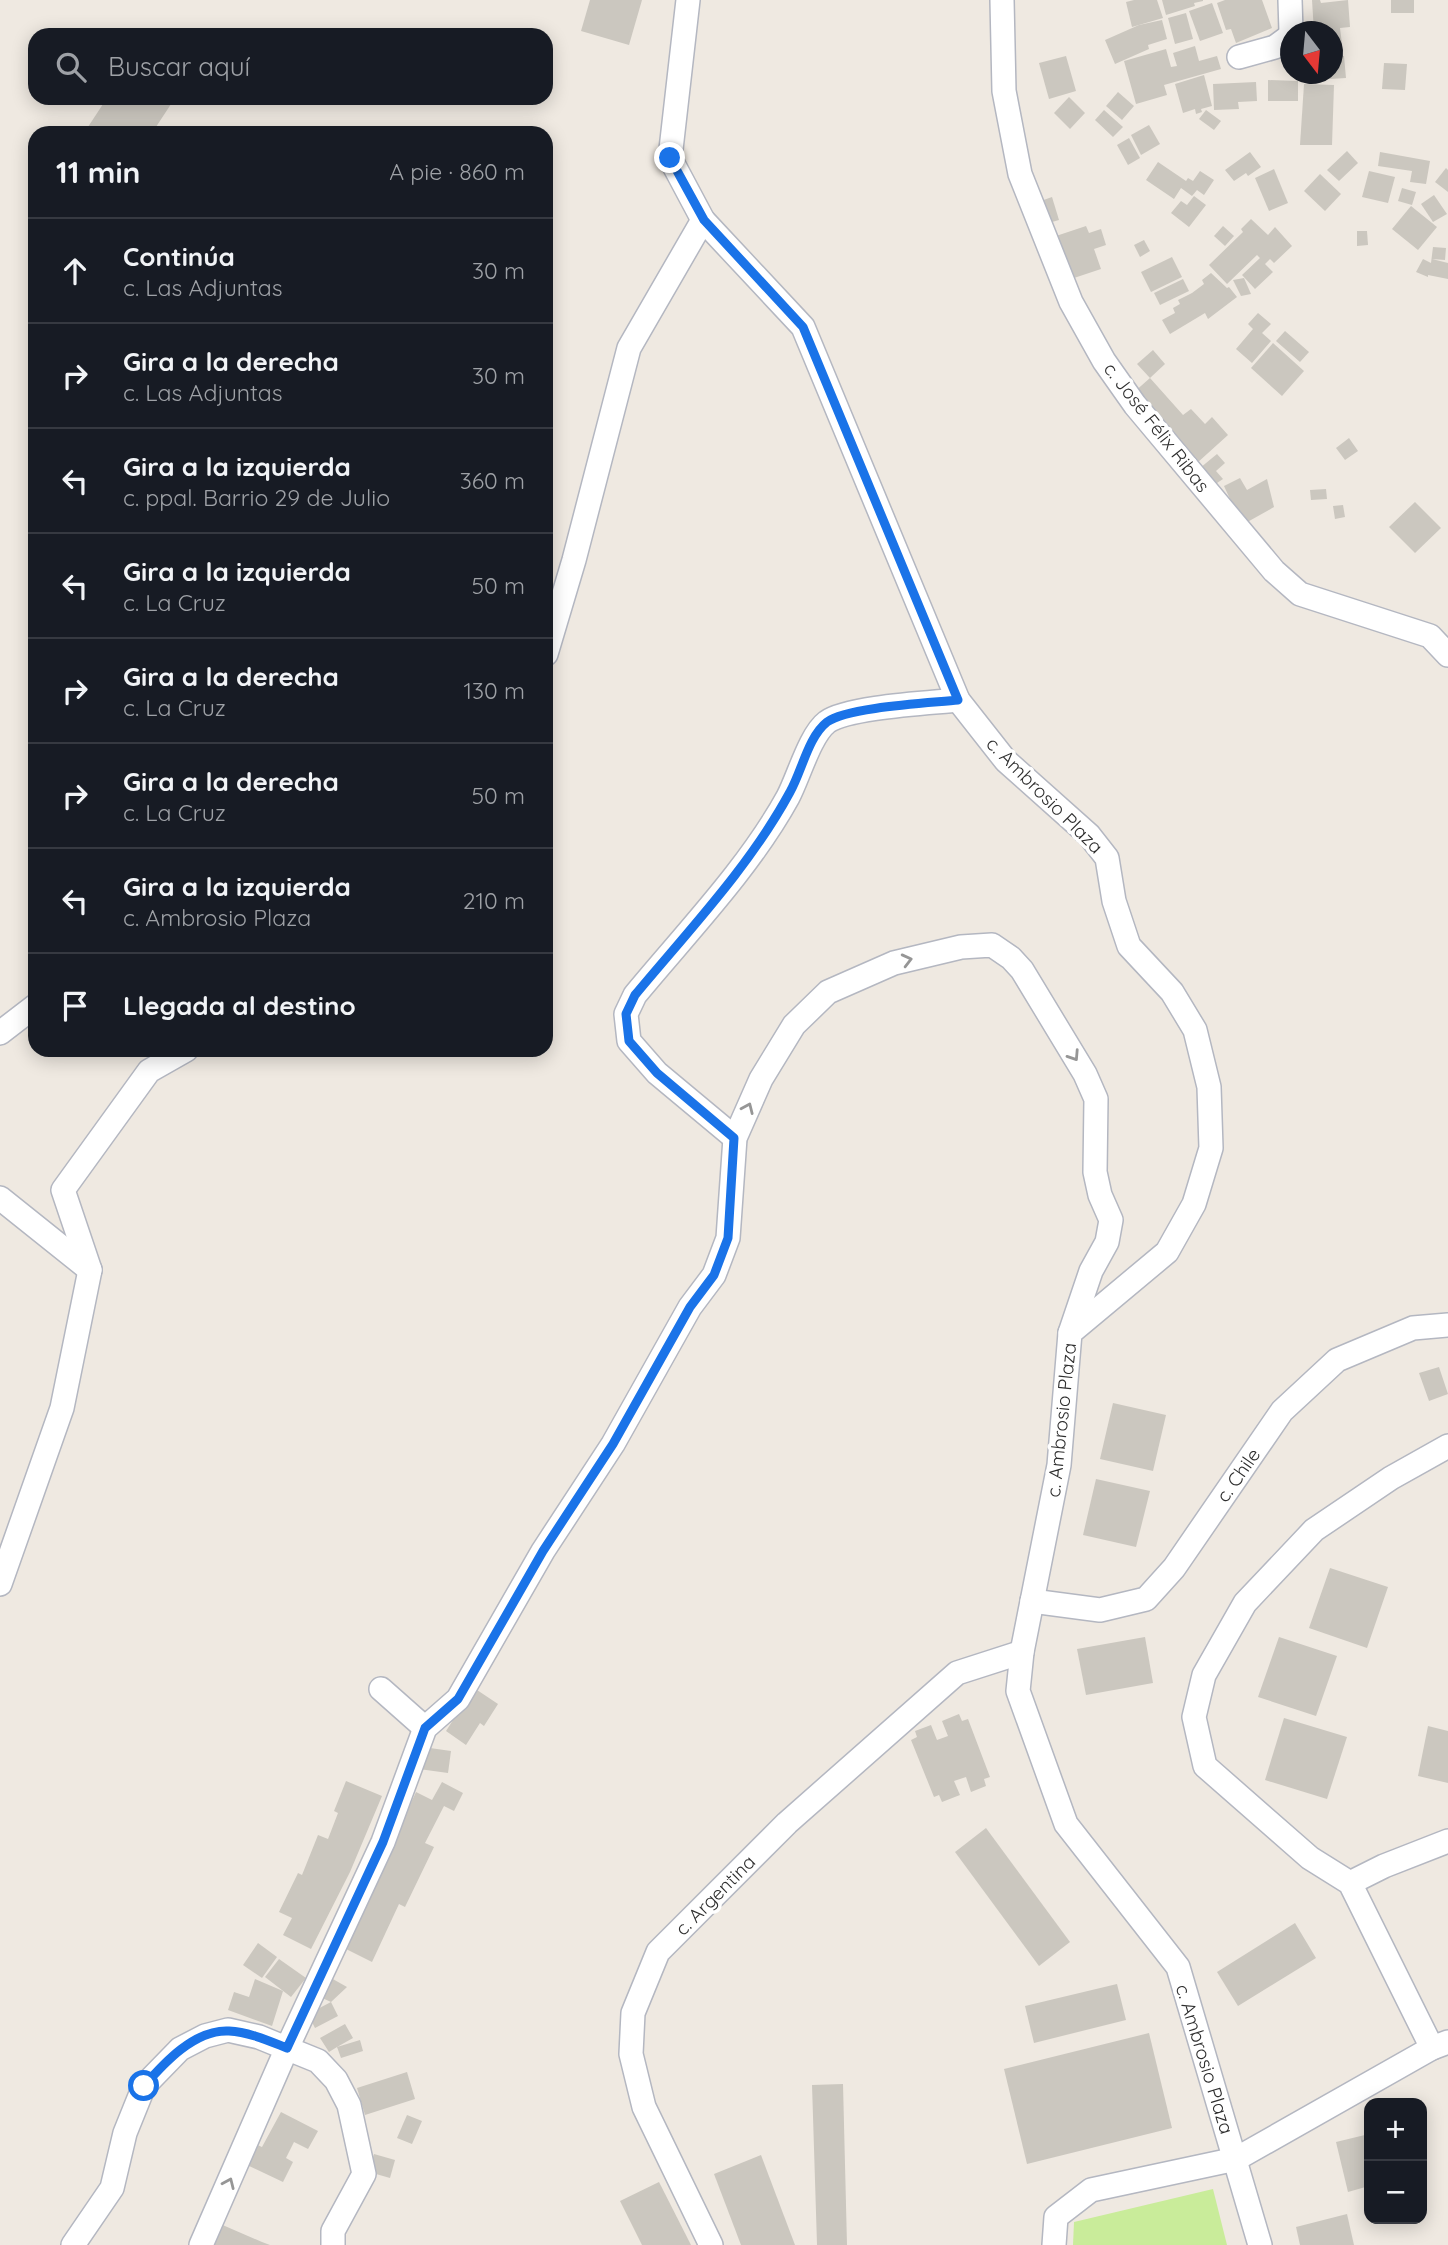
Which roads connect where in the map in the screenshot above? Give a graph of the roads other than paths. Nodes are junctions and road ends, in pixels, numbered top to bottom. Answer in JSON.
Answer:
{"nodes":[{"id":1,"x":688,"y":0,"type":"edge"},
{"id":2,"x":1002,"y":0,"type":"edge"},
{"id":3,"x":1290,"y":0,"type":"edge"},
{"id":4,"x":1291,"y":21,"type":"edge"},
{"id":5,"x":1280,"y":43,"type":"edge"},
{"id":6,"x":1239,"y":57,"type":"dead end"},
{"id":7,"x":704,"y":220,"type":"junction"},
{"id":8,"x":553,"y":631,"type":"edge"},
{"id":9,"x":1448,"y":655,"type":"edge"},
{"id":10,"x":958,"y":700,"type":"junction"},
{"id":11,"x":28,"y":1011,"type":"edge"},
{"id":12,"x":0,"y":1033,"type":"edge"},
{"id":13,"x":174,"y":1057,"type":"edge"},
{"id":14,"x":734,"y":1138,"type":"junction"},
{"id":15,"x":0,"y":1198,"type":"edge"},
{"id":16,"x":90,"y":1270,"type":"junction"},
{"id":17,"x":1448,"y":1325,"type":"edge"},
{"id":18,"x":1070,"y":1333,"type":"junction"},
{"id":19,"x":1448,"y":1446,"type":"edge"},
{"id":20,"x":0,"y":1584,"type":"edge"},
{"id":21,"x":1032,"y":1601,"type":"junction"},
{"id":22,"x":1022,"y":1652,"type":"junction"},
{"id":23,"x":381,"y":1689,"type":"dead end"},
{"id":24,"x":425,"y":1728,"type":"junction"},
{"id":25,"x":1448,"y":1841,"type":"edge"},
{"id":26,"x":1350,"y":1883,"type":"junction"},
{"id":27,"x":1440,"y":2045,"type":"edge"},
{"id":28,"x":287,"y":2048,"type":"junction"},
{"id":29,"x":1236,"y":2159,"type":"junction"},
{"id":30,"x":73,"y":2245,"type":"edge"},
{"id":31,"x":201,"y":2245,"type":"edge"},
{"id":32,"x":333,"y":2245,"type":"edge"},
{"id":33,"x":711,"y":2245,"type":"edge"},
{"id":34,"x":1054,"y":2245,"type":"edge"},
{"id":35,"x":1260,"y":2245,"type":"edge"}],
"edges":[{"from":1,"to":7,"type":"street","name":"c. Ambrosio Plaza"},
{"from":2,"to":9,"type":"street","name":"c. José Félix Ribas"},
{"from":3,"to":4,"type":"street"},
{"from":5,"to":6,"type":"street"},
{"from":7,"to":8,"type":"street"},
{"from":7,"to":10,"type":"street","name":"c. Ambrosio Plaza"},
{"from":10,"to":14,"type":"street"},
{"from":10,"to":18,"type":"street","name":"c. Ambrosio Plaza"},
{"from":11,"to":12,"type":"street"},
{"from":13,"to":16,"type":"street"},
{"from":14,"to":18,"type":"street","one_way":true},
{"from":14,"to":24,"type":"street"},
{"from":15,"to":16,"type":"street"},
{"from":16,"to":20,"type":"street"},
{"from":17,"to":21,"type":"street","name":"c. Chile"},
{"from":18,"to":21,"type":"street","name":"c. Ambrosio Plaza"},
{"from":19,"to":26,"type":"street"},
{"from":21,"to":22,"type":"street","name":"c. Ambrosio Plaza"},
{"from":22,"to":29,"type":"street","name":"c. Ambrosio Plaza"},
{"from":22,"to":33,"type":"street","name":"c. Argentina"},
{"from":23,"to":24,"type":"street"},
{"from":24,"to":28,"type":"street"},
{"from":25,"to":26,"type":"street"},
{"from":26,"to":27,"type":"street"},
{"from":27,"to":29,"type":"street"},
{"from":28,"to":30,"type":"street"},
{"from":31,"to":28,"type":"street","one_way":true},
{"from":28,"to":32,"type":"street"},
{"from":29,"to":34,"type":"street"},
{"from":29,"to":35,"type":"street","name":"c. Ambrosio Plaza"}]}
